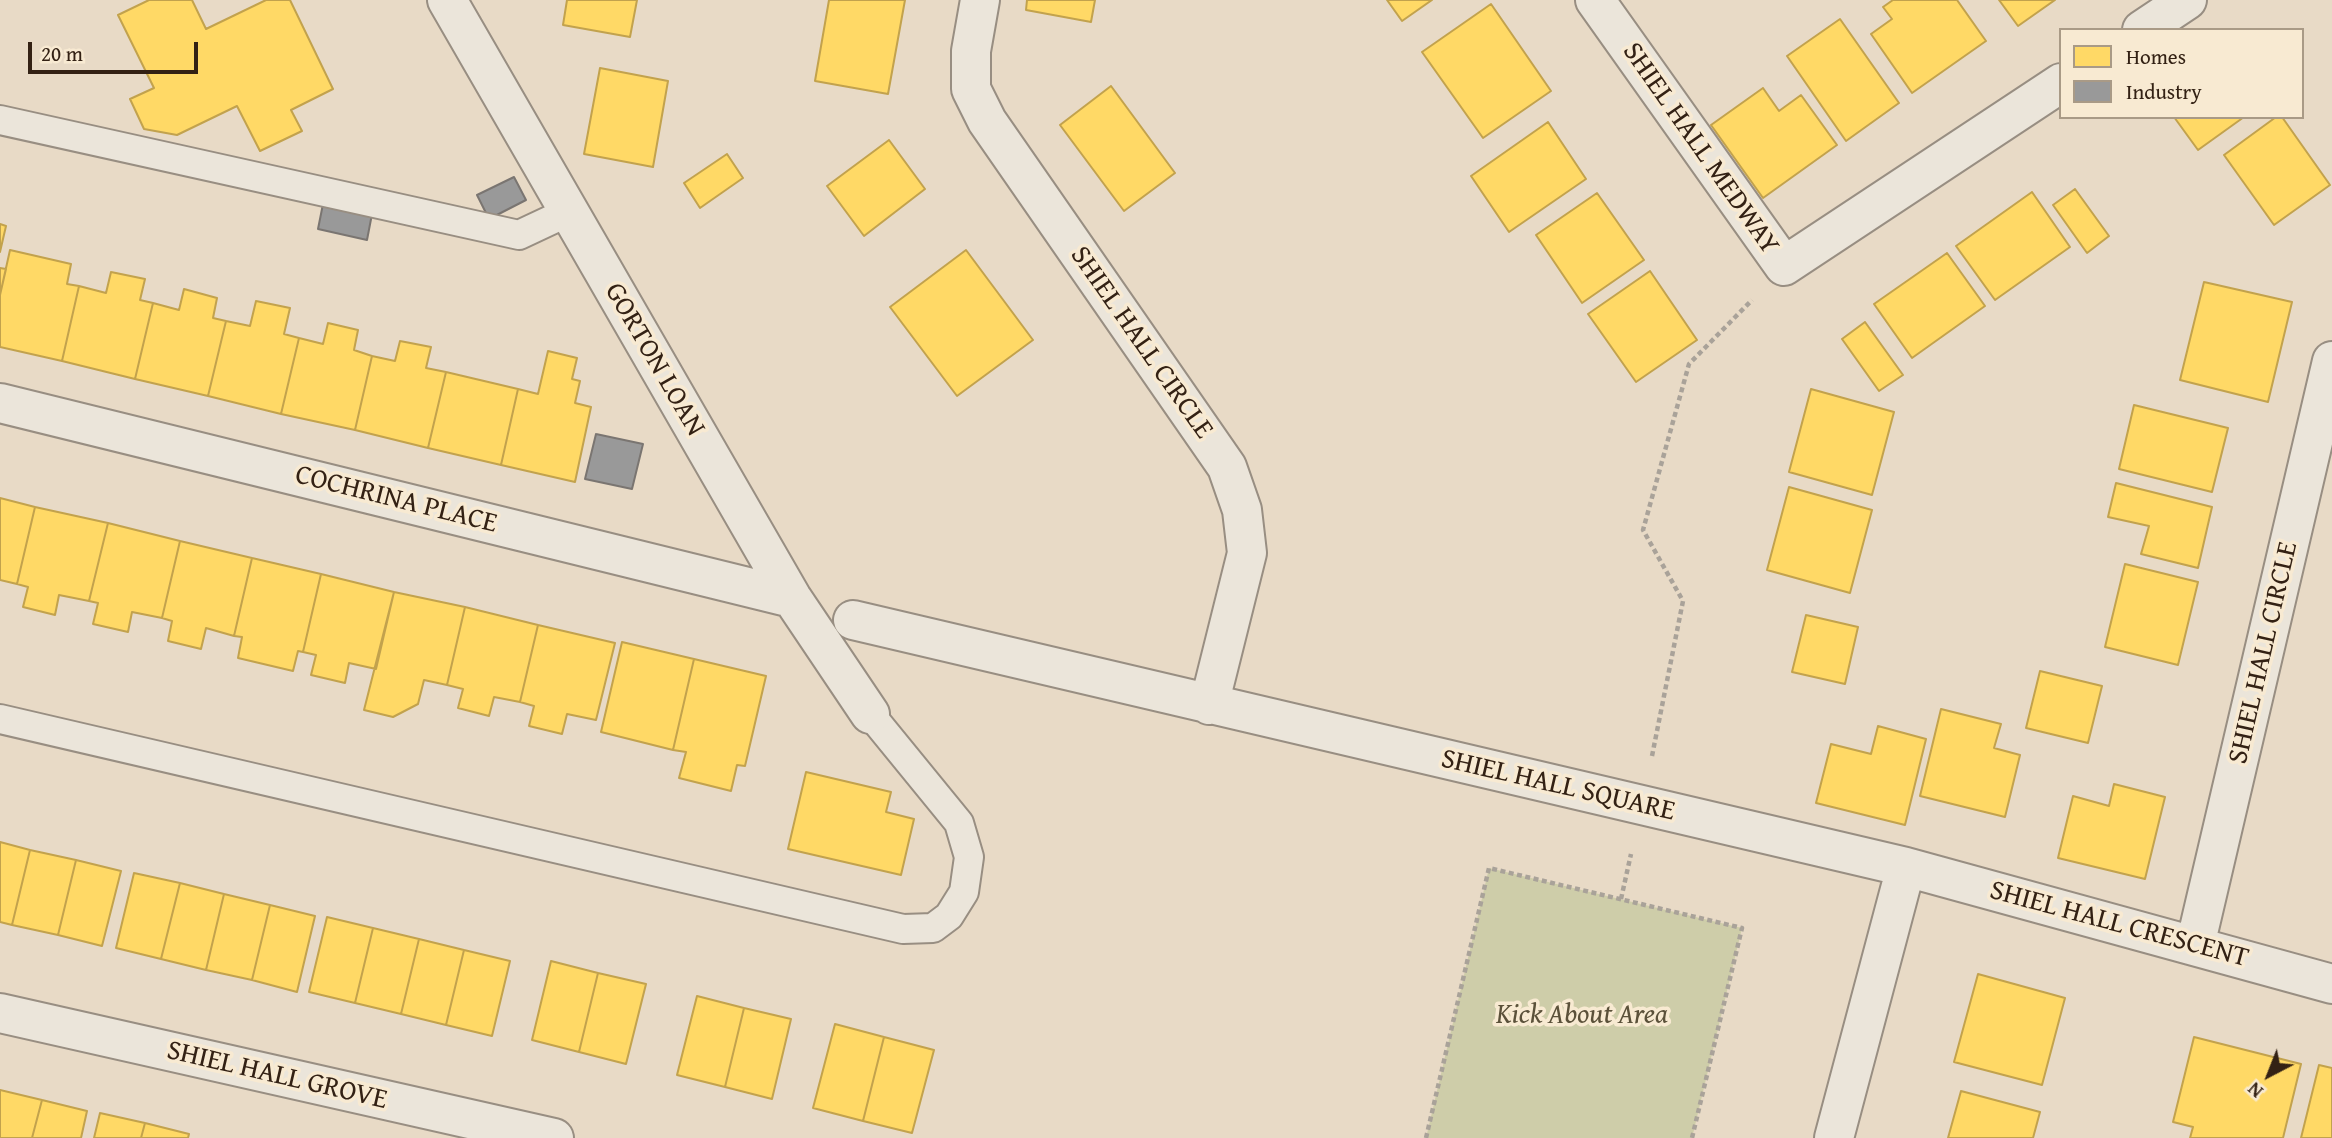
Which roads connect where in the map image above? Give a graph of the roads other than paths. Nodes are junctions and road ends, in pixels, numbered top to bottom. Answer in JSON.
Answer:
{"nodes":[{"id":1,"x":447,"y":0,"type":"edge"},
{"id":2,"x":980,"y":0,"type":"edge"},
{"id":3,"x":1595,"y":0,"type":"edge"},
{"id":4,"x":2187,"y":0,"type":"edge"},
{"id":5,"x":2145,"y":28,"type":"edge"},
{"id":6,"x":2059,"y":84,"type":"edge"},
{"id":7,"x":0,"y":120,"type":"edge"},
{"id":8,"x":568,"y":212,"type":"junction"},
{"id":9,"x":2332,"y":360,"type":"edge"},
{"id":10,"x":0,"y":403,"type":"edge"},
{"id":11,"x":792,"y":598,"type":"junction"},
{"id":12,"x":852,"y":620,"type":"dead end"},
{"id":13,"x":1209,"y":705,"type":"junction"},
{"id":14,"x":870,"y":714,"type":"joint"},
{"id":15,"x":0,"y":719,"type":"edge"},
{"id":16,"x":1906,"y":867,"type":"junction"},
{"id":17,"x":2195,"y":946,"type":"junction"},
{"id":18,"x":2332,"y":984,"type":"edge"},
{"id":19,"x":0,"y":1013,"type":"edge"},
{"id":20,"x":554,"y":1138,"type":"edge"},
{"id":21,"x":1834,"y":1138,"type":"edge"}],
"edges":[{"from":1,"to":8,"type":"street","name":"GORTON LOAN"},
{"from":2,"to":13,"type":"street","name":"SHIEL HALL CIRCLE"},
{"from":3,"to":6,"type":"street","name":"SHIEL HALL MEDWAY"},
{"from":4,"to":5,"type":"street"},
{"from":7,"to":8,"type":"lane"},
{"from":8,"to":11,"type":"street","name":"GORTON LOAN"},
{"from":9,"to":17,"type":"street","name":"SHIEL HALL CIRCLE"},
{"from":10,"to":11,"type":"street","name":"COCHRINA PLACE"},
{"from":11,"to":14,"type":"street","name":"GORTON LOAN"},
{"from":12,"to":13,"type":"street","name":"SHIEL HALL SQUARE"},
{"from":13,"to":16,"type":"street","name":"SHIEL HALL SQUARE"},
{"from":14,"to":15,"type":"lane"},
{"from":16,"to":17,"type":"street","name":"SHIEL HALL CRESCENT"},
{"from":16,"to":21,"type":"street"},
{"from":17,"to":18,"type":"street","name":"SHIEL HALL CRESCENT"},
{"from":19,"to":20,"type":"street","name":"SHIEL HALL GROVE"}]}
